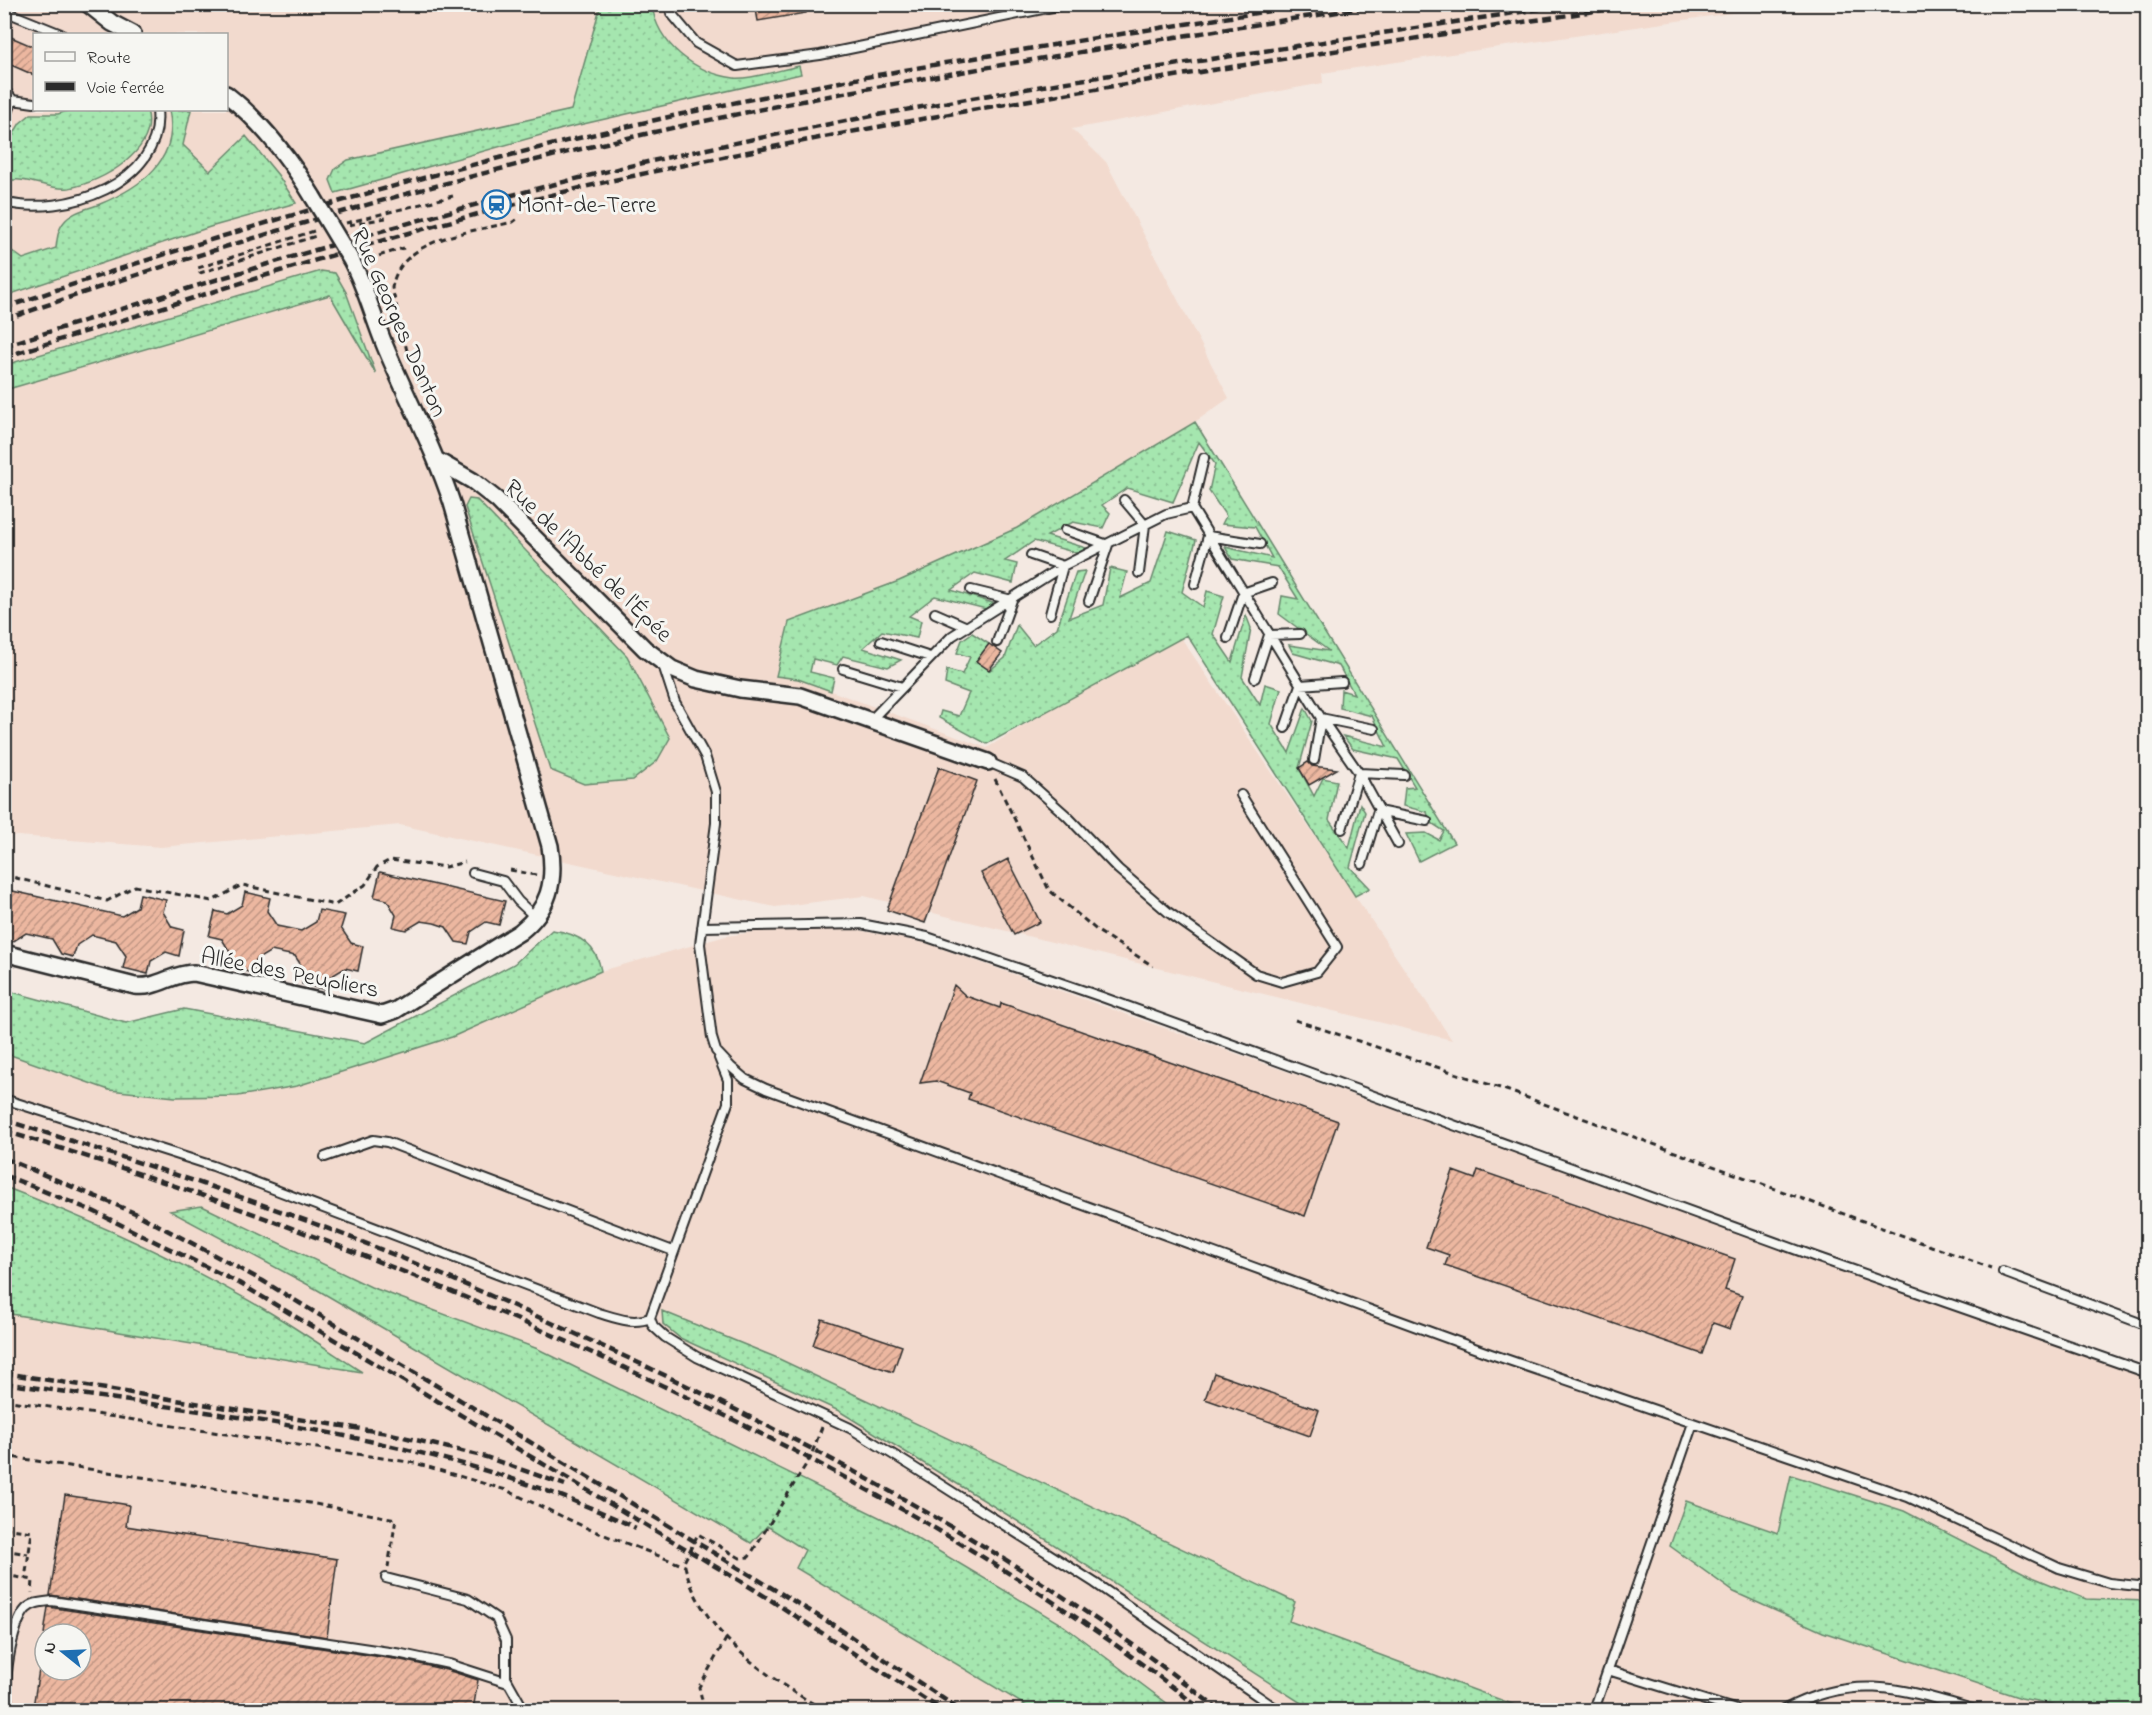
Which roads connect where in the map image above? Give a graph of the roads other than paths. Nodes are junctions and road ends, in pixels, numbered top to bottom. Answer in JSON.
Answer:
{"nodes":[{"id":1,"x":88,"y":4,"type":"edge"},
{"id":2,"x":671,"y":4,"type":"edge"},
{"id":3,"x":1067,"y":4,"type":"edge"},
{"id":4,"x":4,"y":11,"type":"edge"},
{"id":5,"x":59,"y":33,"type":"edge"},
{"id":6,"x":129,"y":33,"type":"edge"},
{"id":7,"x":4,"y":89,"type":"edge"},
{"id":8,"x":228,"y":96,"type":"edge"},
{"id":9,"x":13,"y":100,"type":"junction"},
{"id":10,"x":33,"y":103,"type":"edge"},
{"id":11,"x":157,"y":111,"type":"edge"},
{"id":12,"x":4,"y":122,"type":"edge"},
{"id":13,"x":4,"y":202,"type":"edge"},
{"id":14,"x":1204,"y":458,"type":"dead end"},
{"id":15,"x":438,"y":461,"type":"junction"},
{"id":16,"x":1124,"y":500,"type":"dead end"},
{"id":17,"x":1192,"y":508,"type":"junction"},
{"id":18,"x":1145,"y":525,"type":"junction"},
{"id":19,"x":1065,"y":530,"type":"dead end"},
{"id":20,"x":1209,"y":536,"type":"junction"},
{"id":21,"x":1260,"y":544,"type":"dead end"},
{"id":22,"x":1108,"y":545,"type":"junction"},
{"id":23,"x":1031,"y":555,"type":"dead end"},
{"id":24,"x":1063,"y":566,"type":"junction"},
{"id":25,"x":1138,"y":573,"type":"dead end"},
{"id":26,"x":1272,"y":583,"type":"dead end"},
{"id":27,"x":1195,"y":584,"type":"dead end"},
{"id":28,"x":971,"y":590,"type":"dead end"},
{"id":29,"x":1243,"y":593,"type":"junction"},
{"id":30,"x":1012,"y":600,"type":"junction"},
{"id":31,"x":1089,"y":601,"type":"dead end"},
{"id":32,"x":935,"y":613,"type":"dead end"},
{"id":33,"x":1050,"y":614,"type":"dead end"},
{"id":34,"x":968,"y":627,"type":"junction"},
{"id":35,"x":1300,"y":634,"type":"dead end"},
{"id":36,"x":1269,"y":635,"type":"junction"},
{"id":37,"x":1228,"y":638,"type":"dead end"},
{"id":38,"x":881,"y":641,"type":"dead end"},
{"id":39,"x":997,"y":642,"type":"dead end"},
{"id":40,"x":930,"y":657,"type":"junction"},
{"id":41,"x":662,"y":663,"type":"junction"},
{"id":42,"x":843,"y":669,"type":"dead end"},
{"id":43,"x":1255,"y":678,"type":"dead end"},
{"id":44,"x":1342,"y":682,"type":"dead end"},
{"id":45,"x":1300,"y":685,"type":"junction"},
{"id":46,"x":902,"y":687,"type":"junction"},
{"id":47,"x":1321,"y":718,"type":"junction"},
{"id":48,"x":870,"y":721,"type":"junction"},
{"id":49,"x":1285,"y":728,"type":"dead end"},
{"id":50,"x":1374,"y":729,"type":"dead end"},
{"id":51,"x":1314,"y":760,"type":"dead end"},
{"id":52,"x":988,"y":762,"type":"joint"},
{"id":53,"x":1359,"y":773,"type":"junction"},
{"id":54,"x":1404,"y":775,"type":"dead end"},
{"id":55,"x":1241,"y":795,"type":"dead end"},
{"id":56,"x":1378,"y":811,"type":"junction"},
{"id":57,"x":1427,"y":821,"type":"dead end"},
{"id":58,"x":1342,"y":828,"type":"dead end"},
{"id":59,"x":1398,"y":844,"type":"dead end"},
{"id":60,"x":1362,"y":864,"type":"dead end"},
{"id":61,"x":473,"y":873,"type":"dead end"},
{"id":62,"x":537,"y":918,"type":"junction"},
{"id":63,"x":702,"y":927,"type":"junction"},
{"id":64,"x":4,"y":954,"type":"edge"},
{"id":65,"x":716,"y":1051,"type":"junction"},
{"id":66,"x":4,"y":1100,"type":"edge"},
{"id":67,"x":325,"y":1157,"type":"dead end"},
{"id":68,"x":674,"y":1251,"type":"junction"},
{"id":69,"x":2003,"y":1272,"type":"road end"},
{"id":70,"x":650,"y":1318,"type":"junction"},
{"id":71,"x":2148,"y":1326,"type":"edge"},
{"id":72,"x":2148,"y":1373,"type":"edge"},
{"id":73,"x":1693,"y":1423,"type":"junction"},
{"id":74,"x":386,"y":1578,"type":"road end"},
{"id":75,"x":2148,"y":1587,"type":"edge"},
{"id":76,"x":1608,"y":1670,"type":"junction"},
{"id":77,"x":508,"y":1683,"type":"junction"},
{"id":78,"x":22,"y":1710,"type":"edge"},
{"id":79,"x":524,"y":1710,"type":"edge"},
{"id":80,"x":1278,"y":1710,"type":"edge"},
{"id":81,"x":1594,"y":1710,"type":"edge"},
{"id":82,"x":1737,"y":1710,"type":"edge"},
{"id":83,"x":1783,"y":1710,"type":"edge"},
{"id":84,"x":1976,"y":1710,"type":"edge"}],
"edges":[{"from":1,"to":6,"type":"street"},
{"from":2,"to":3,"type":"lane"},
{"from":4,"to":5,"type":"lane"},
{"from":7,"to":9,"type":"lane"},
{"from":8,"to":15,"type":"street","name":"Rue Georges Danton","bridge":true},
{"from":9,"to":10,"type":"lane"},
{"from":9,"to":12,"type":"lane"},
{"from":11,"to":13,"type":"lane"},
{"from":14,"to":17,"type":"lane"},
{"from":15,"to":41,"type":"street","name":"Rue de l'Abbé de l'Épée"},
{"from":15,"to":62,"type":"street","name":"Allée des Peupliers"},
{"from":16,"to":18,"type":"lane"},
{"from":17,"to":18,"type":"lane"},
{"from":17,"to":20,"type":"lane"},
{"from":18,"to":22,"type":"lane"},
{"from":18,"to":25,"type":"lane"},
{"from":19,"to":22,"type":"lane"},
{"from":20,"to":21,"type":"lane"},
{"from":20,"to":27,"type":"lane"},
{"from":20,"to":29,"type":"lane"},
{"from":22,"to":24,"type":"lane"},
{"from":22,"to":31,"type":"lane"},
{"from":23,"to":24,"type":"lane"},
{"from":24,"to":30,"type":"lane"},
{"from":24,"to":33,"type":"lane"},
{"from":26,"to":29,"type":"lane"},
{"from":28,"to":30,"type":"lane"},
{"from":29,"to":36,"type":"lane"},
{"from":29,"to":37,"type":"lane"},
{"from":30,"to":34,"type":"lane"},
{"from":30,"to":39,"type":"lane"},
{"from":32,"to":34,"type":"lane"},
{"from":34,"to":40,"type":"lane"},
{"from":35,"to":36,"type":"lane"},
{"from":36,"to":43,"type":"lane"},
{"from":36,"to":45,"type":"lane"},
{"from":38,"to":40,"type":"lane"},
{"from":40,"to":46,"type":"lane"},
{"from":41,"to":48,"type":"street","name":"Rue de l'Abbé de l'Épée"},
{"from":41,"to":63,"type":"lane"},
{"from":42,"to":46,"type":"lane"},
{"from":44,"to":45,"type":"lane"},
{"from":45,"to":47,"type":"lane"},
{"from":45,"to":49,"type":"lane"},
{"from":46,"to":48,"type":"lane"},
{"from":47,"to":50,"type":"lane"},
{"from":47,"to":51,"type":"lane"},
{"from":47,"to":53,"type":"lane"},
{"from":48,"to":52,"type":"street","name":"Rue de l'Abbé de l'Épée"},
{"from":52,"to":55,"type":"lane"},
{"from":53,"to":54,"type":"lane"},
{"from":53,"to":56,"type":"lane"},
{"from":53,"to":58,"type":"lane"},
{"from":56,"to":57,"type":"lane"},
{"from":56,"to":59,"type":"lane"},
{"from":56,"to":60,"type":"lane"},
{"from":61,"to":62,"type":"lane"},
{"from":62,"to":64,"type":"street","name":"Allée des Peupliers"},
{"from":63,"to":65,"type":"lane"},
{"from":63,"to":72,"type":"lane"},
{"from":65,"to":68,"type":"lane"},
{"from":65,"to":73,"type":"lane"},
{"from":66,"to":70,"type":"lane"},
{"from":67,"to":68,"type":"lane"},
{"from":68,"to":70,"type":"lane"},
{"from":69,"to":71,"type":"lane"},
{"from":70,"to":80,"type":"lane"},
{"from":73,"to":75,"type":"lane"},
{"from":73,"to":76,"type":"lane"},
{"from":74,"to":77,"type":"lane"},
{"from":76,"to":81,"type":"lane"},
{"from":76,"to":82,"type":"lane"},
{"from":77,"to":78,"type":"lane"},
{"from":77,"to":79,"type":"lane"},
{"from":83,"to":84,"type":"lane"}]}
